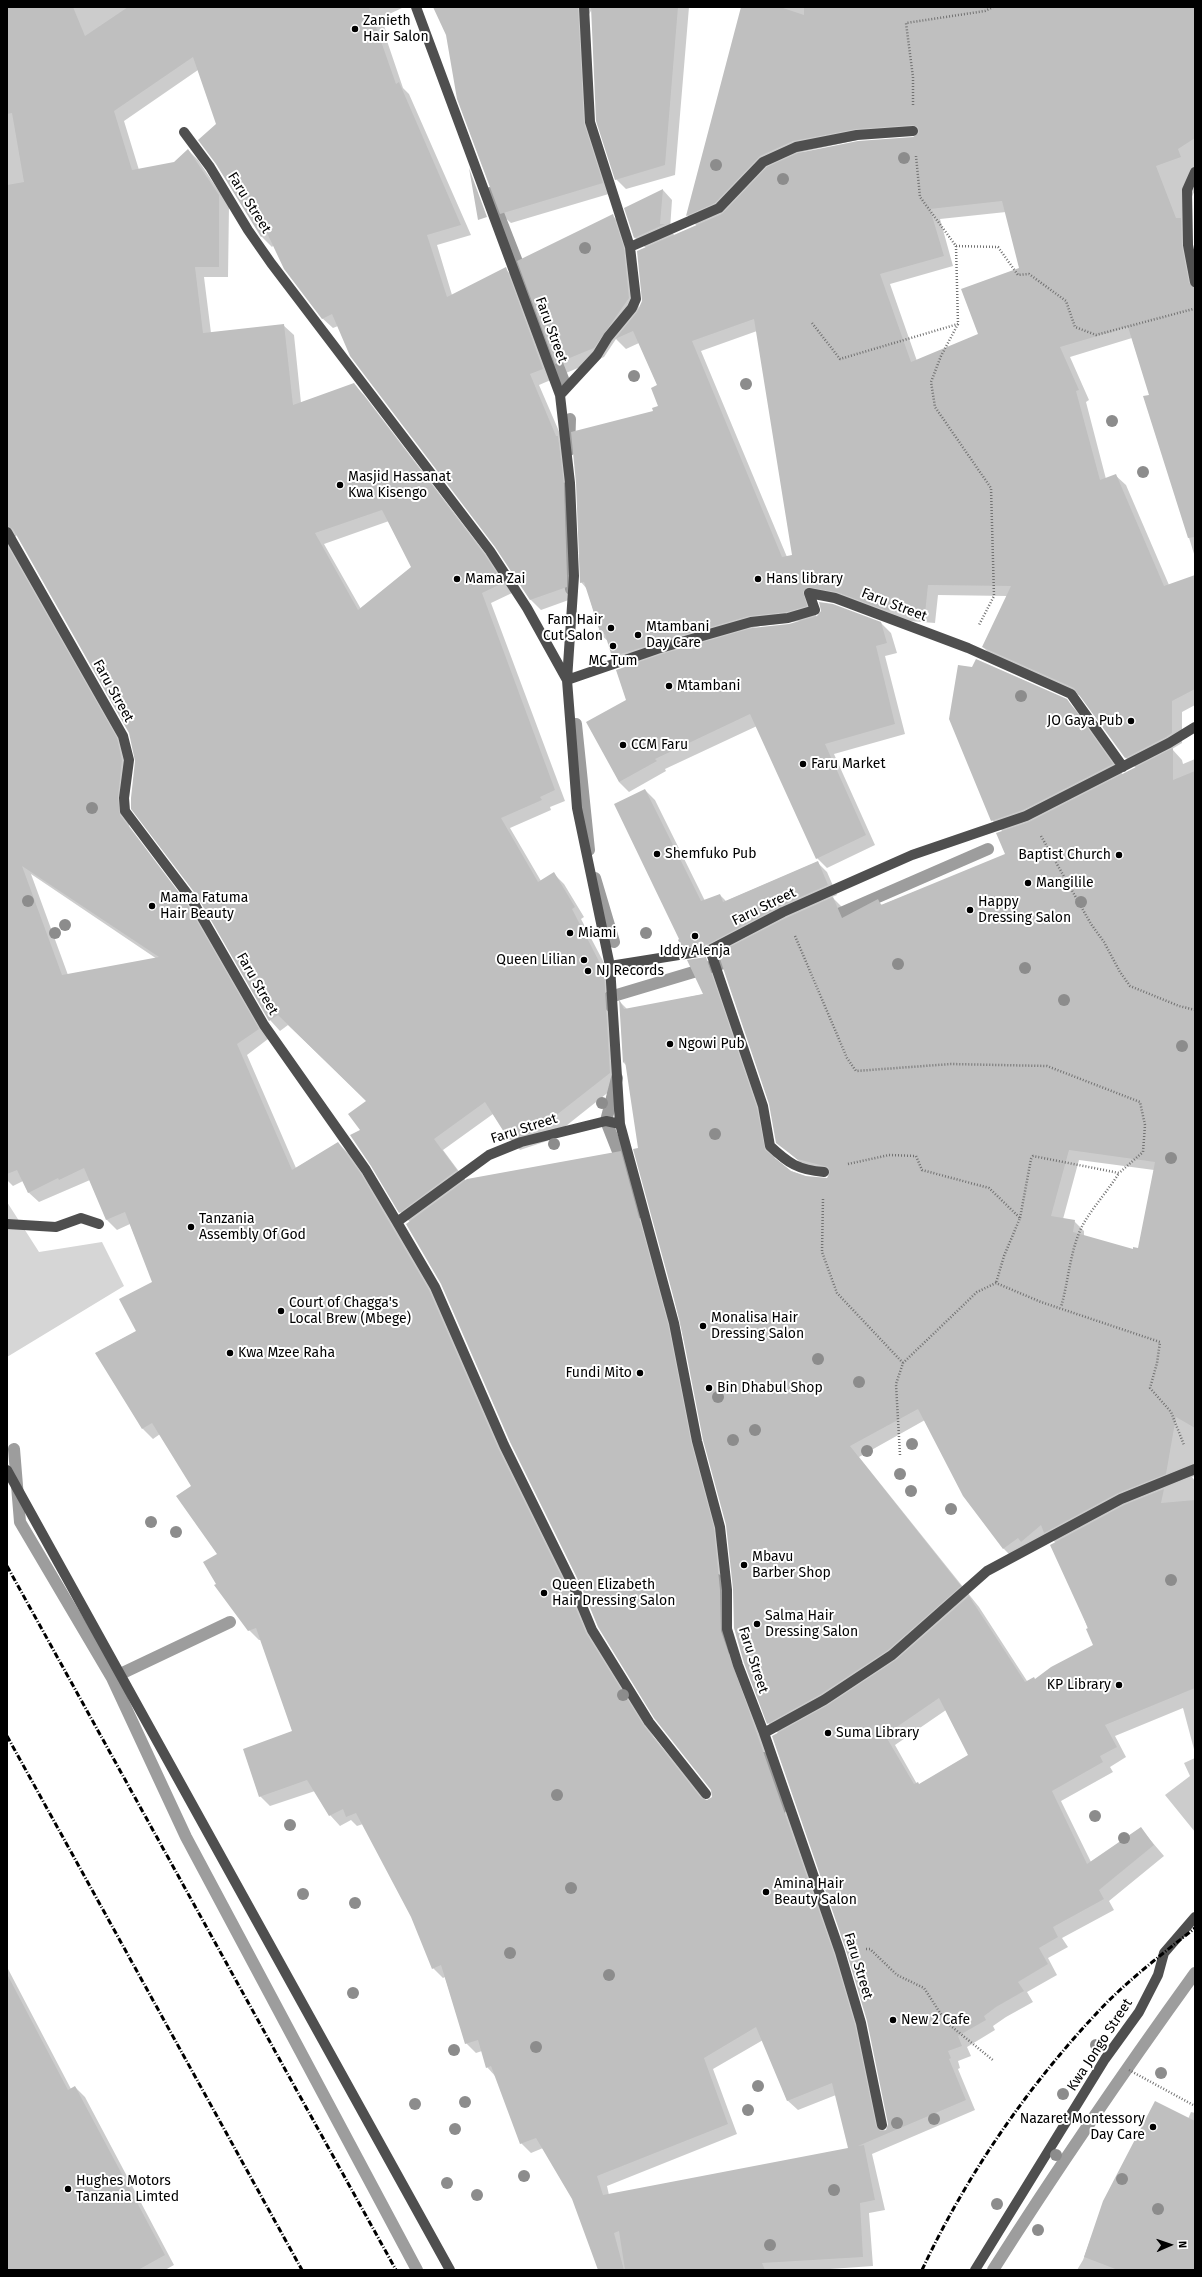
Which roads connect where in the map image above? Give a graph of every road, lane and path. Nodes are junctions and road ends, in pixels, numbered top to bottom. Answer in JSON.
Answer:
{"nodes":[{"id":1,"x":416,"y":7,"type":"edge"},
{"id":2,"x":584,"y":7,"type":"edge"},
{"id":3,"x":994,"y":7,"type":"edge"},
{"id":4,"x":913,"y":131,"type":"junction"},
{"id":5,"x":184,"y":132,"type":"dead end"},
{"id":6,"x":1195,"y":172,"type":"edge"},
{"id":7,"x":956,"y":246,"type":"junction"},
{"id":8,"x":630,"y":247,"type":"junction"},
{"id":9,"x":1195,"y":282,"type":"edge"},
{"id":10,"x":1195,"y":309,"type":"edge"},
{"id":11,"x":812,"y":323,"type":"dead end"},
{"id":12,"x":958,"y":324,"type":"junction"},
{"id":13,"x":560,"y":396,"type":"junction"},
{"id":14,"x":7,"y":532,"type":"edge"},
{"id":15,"x":968,"y":648,"type":"junction"},
{"id":16,"x":567,"y":680,"type":"junction"},
{"id":17,"x":1195,"y":727,"type":"edge"},
{"id":18,"x":1123,"y":767,"type":"junction"},
{"id":19,"x":1026,"y":816,"type":"junction"},
{"id":20,"x":783,"y":912,"type":"junction"},
{"id":21,"x":710,"y":950,"type":"junction"},
{"id":22,"x":610,"y":966,"type":"junction"},
{"id":23,"x":1195,"y":1010,"type":"edge"},
{"id":24,"x":620,"y":1124,"type":"junction"},
{"id":25,"x":824,"y":1172,"type":"junction"},
{"id":26,"x":1119,"y":1172,"type":"junction"},
{"id":27,"x":1020,"y":1218,"type":"junction"},
{"id":28,"x":397,"y":1222,"type":"junction"},
{"id":29,"x":7,"y":1224,"type":"edge"},
{"id":30,"x":99,"y":1224,"type":"dead end"},
{"id":31,"x":996,"y":1283,"type":"junction"},
{"id":32,"x":1061,"y":1307,"type":"junction"},
{"id":33,"x":904,"y":1363,"type":"junction"},
{"id":34,"x":900,"y":1455,"type":"dead end"},
{"id":35,"x":1194,"y":1468,"type":"edge"},
{"id":36,"x":7,"y":1470,"type":"edge"},
{"id":37,"x":764,"y":1732,"type":"junction"},
{"id":38,"x":706,"y":1794,"type":"dead end"},
{"id":39,"x":1195,"y":1917,"type":"edge"},
{"id":40,"x":840,"y":1952,"type":"junction"},
{"id":41,"x":1105,"y":2059,"type":"junction"},
{"id":42,"x":994,"y":2060,"type":"dead end"},
{"id":43,"x":1195,"y":2106,"type":"edge"},
{"id":44,"x":882,"y":2125,"type":"dead end"},
{"id":45,"x":450,"y":2270,"type":"edge"},
{"id":46,"x":975,"y":2270,"type":"edge"}],
"edges":[{"from":1,"to":13,"type":"street","name":"Faru Street"},
{"from":2,"to":8,"type":"street"},
{"from":3,"to":4,"type":"path"},
{"from":4,"to":7,"type":"path"},
{"from":4,"to":8,"type":"street"},
{"from":5,"to":16,"type":"street","name":"Faru Street"},
{"from":6,"to":9,"type":"street"},
{"from":7,"to":10,"type":"path"},
{"from":7,"to":12,"type":"path"},
{"from":8,"to":13,"type":"street"},
{"from":11,"to":12,"type":"path"},
{"from":12,"to":15,"type":"path"},
{"from":13,"to":16,"type":"street","name":"Faru Street"},
{"from":14,"to":28,"type":"street","name":"Faru Street"},
{"from":15,"to":16,"type":"street","name":"Faru Street"},
{"from":15,"to":18,"type":"street","name":"Faru Street"},
{"from":16,"to":22,"type":"street","name":"Faru Street"},
{"from":17,"to":18,"type":"street","name":"Faru Street"},
{"from":18,"to":19,"type":"street","name":"Faru Street"},
{"from":19,"to":20,"type":"street","name":"Faru Street"},
{"from":19,"to":23,"type":"path"},
{"from":20,"to":21,"type":"street","name":"Faru Street"},
{"from":20,"to":26,"type":"path"},
{"from":21,"to":22,"type":"street","name":"Faru Street"},
{"from":21,"to":25,"type":"street"},
{"from":22,"to":24,"type":"street","name":"Faru Street"},
{"from":24,"to":28,"type":"street","name":"Faru Street"},
{"from":24,"to":37,"type":"street","name":"Faru Street"},
{"from":25,"to":27,"type":"path"},
{"from":25,"to":33,"type":"path"},
{"from":26,"to":27,"type":"path"},
{"from":26,"to":32,"type":"path"},
{"from":27,"to":31,"type":"path"},
{"from":28,"to":38,"type":"street"},
{"from":29,"to":30,"type":"street"},
{"from":31,"to":32,"type":"path"},
{"from":31,"to":33,"type":"path"},
{"from":32,"to":35,"type":"path"},
{"from":33,"to":34,"type":"path"},
{"from":35,"to":37,"type":"street"},
{"from":36,"to":45,"type":"street"},
{"from":37,"to":40,"type":"street","name":"Faru Street"},
{"from":39,"to":41,"type":"street","name":"Kwa Jongo Street"},
{"from":40,"to":42,"type":"path"},
{"from":40,"to":44,"type":"street","name":"Faru Street"},
{"from":41,"to":43,"type":"path"},
{"from":41,"to":46,"type":"street","name":"Kwa Jongo Street"}]}
